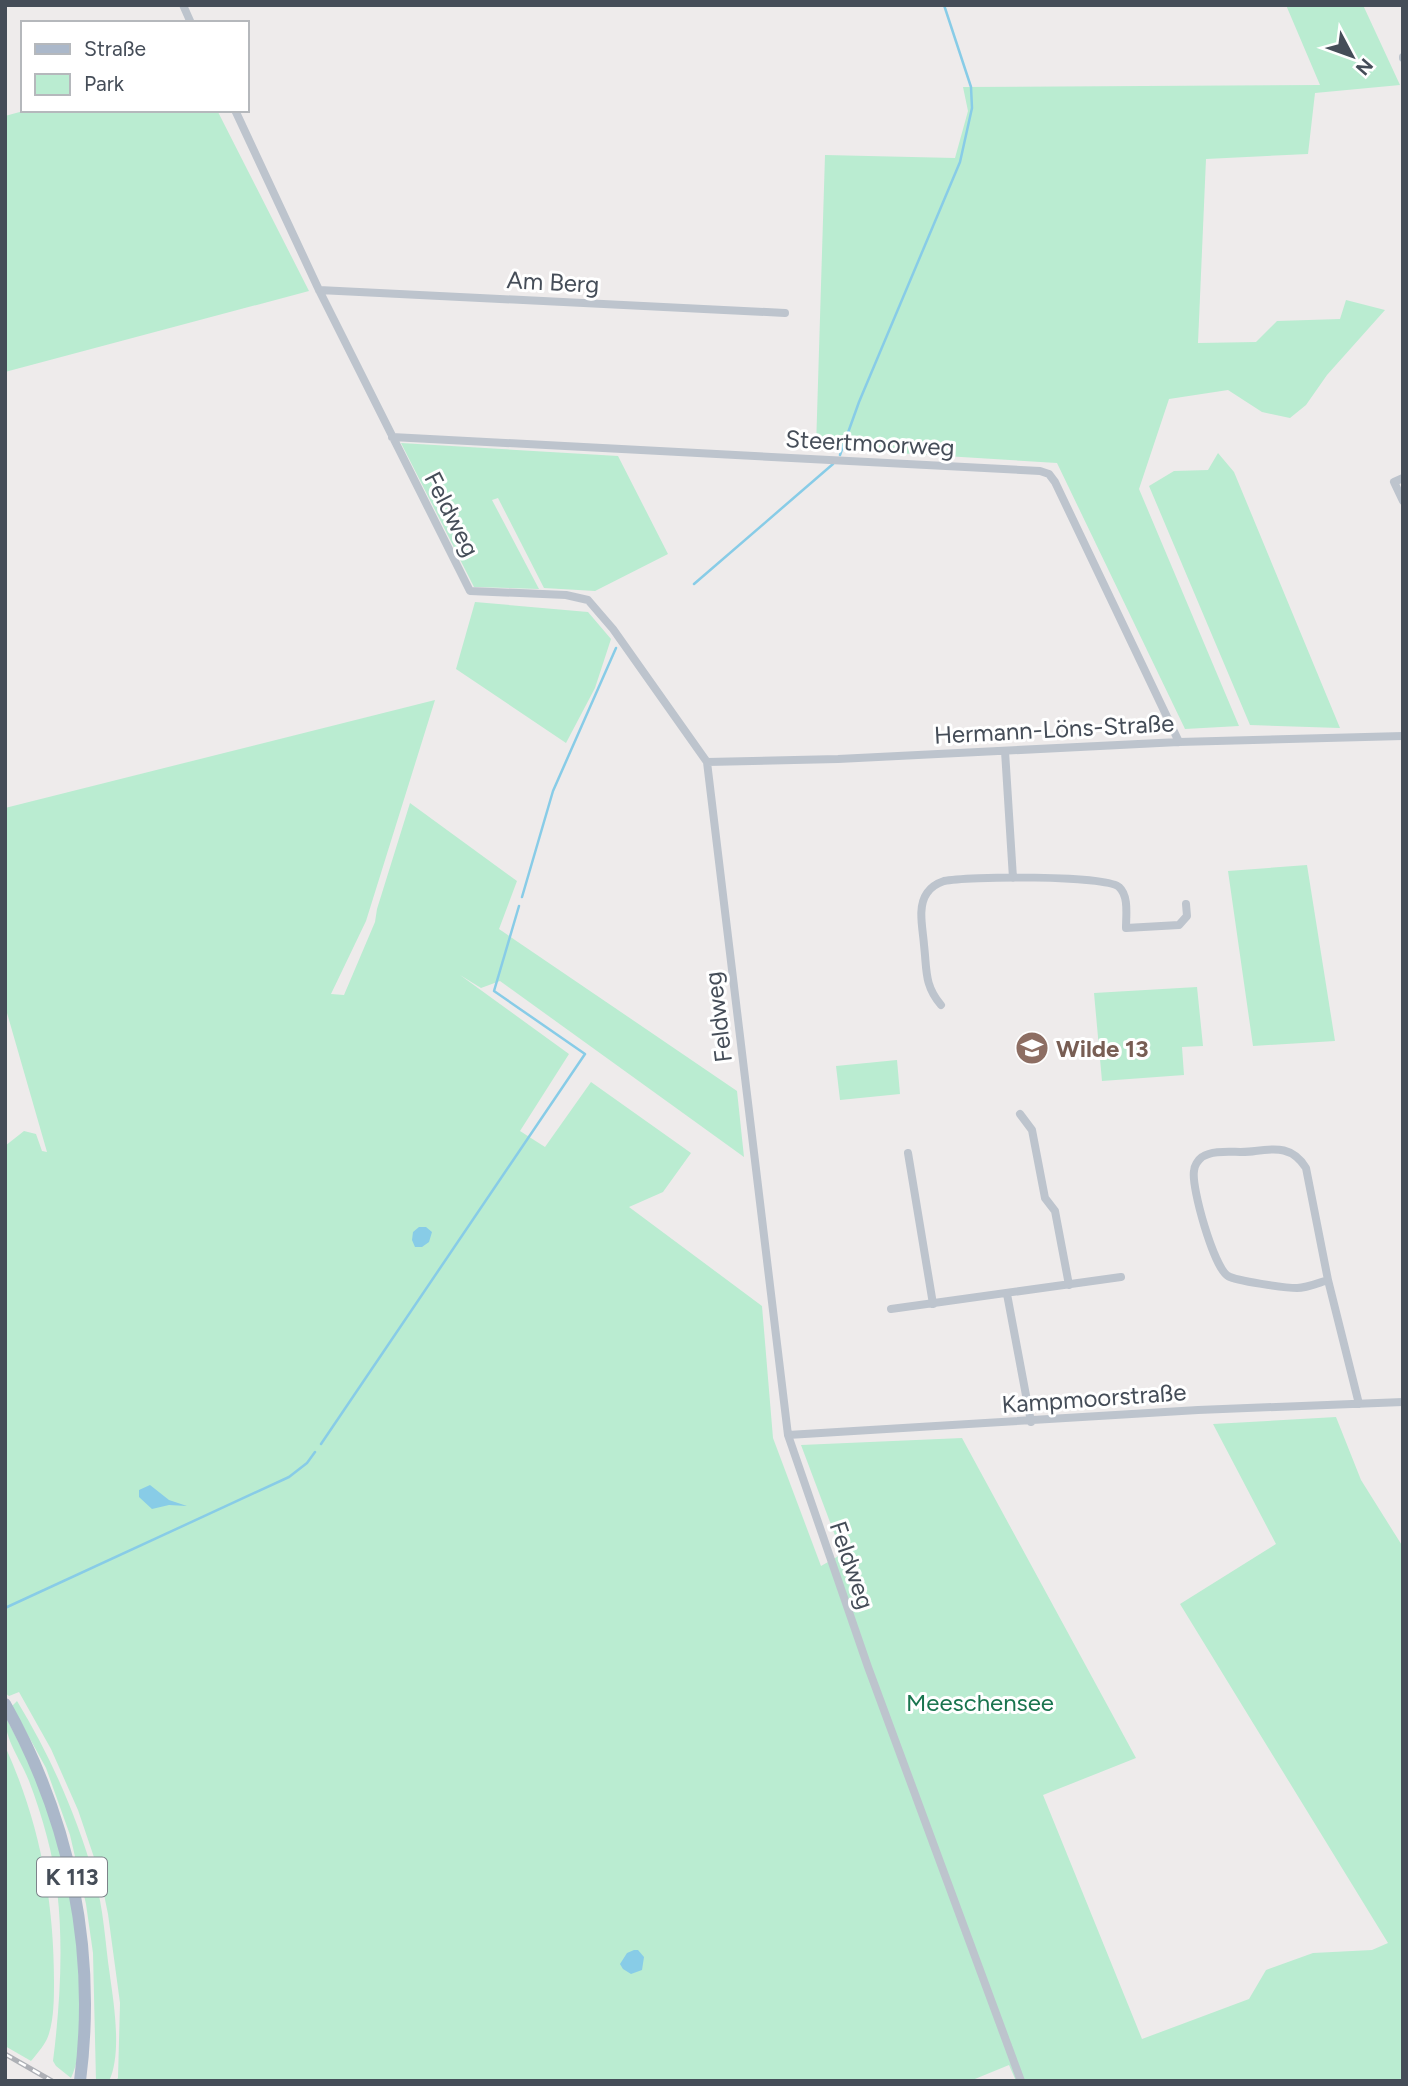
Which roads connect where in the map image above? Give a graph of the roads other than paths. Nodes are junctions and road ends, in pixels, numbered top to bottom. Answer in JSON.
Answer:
{"nodes":[{"id":1,"x":183,"y":5,"type":"edge"},
{"id":2,"x":190,"y":21,"type":"edge"},
{"id":3,"x":236,"y":112,"type":"edge"},
{"id":4,"x":320,"y":290,"type":"junction"},
{"id":5,"x":785,"y":313,"type":"dead end"},
{"id":6,"x":392,"y":437,"type":"junction"},
{"id":7,"x":1403,"y":478,"type":"edge"},
{"id":8,"x":1403,"y":501,"type":"edge"},
{"id":9,"x":1403,"y":736,"type":"edge"},
{"id":10,"x":1179,"y":742,"type":"junction"},
{"id":11,"x":1005,"y":751,"type":"junction"},
{"id":12,"x":707,"y":762,"type":"junction"},
{"id":13,"x":1013,"y":878,"type":"junction"},
{"id":14,"x":1186,"y":904,"type":"dead end"},
{"id":15,"x":941,"y":1005,"type":"dead end"},
{"id":16,"x":1020,"y":1114,"type":"dead end"},
{"id":17,"x":908,"y":1153,"type":"dead end"},
{"id":18,"x":1121,"y":1277,"type":"dead end"},
{"id":19,"x":1328,"y":1280,"type":"junction"},
{"id":20,"x":1069,"y":1285,"type":"junction"},
{"id":21,"x":1007,"y":1294,"type":"junction"},
{"id":22,"x":933,"y":1304,"type":"junction"},
{"id":23,"x":891,"y":1309,"type":"dead end"},
{"id":24,"x":1403,"y":1402,"type":"edge"},
{"id":25,"x":1359,"y":1404,"type":"junction"},
{"id":26,"x":1031,"y":1422,"type":"junction"},
{"id":27,"x":788,"y":1435,"type":"junction"},
{"id":28,"x":5,"y":1704,"type":"edge"},
{"id":29,"x":80,"y":2081,"type":"edge"},
{"id":30,"x":1021,"y":2081,"type":"edge"}],
"edges":[{"from":1,"to":2,"type":"street"},
{"from":3,"to":4,"type":"street","name":"Feldweg"},
{"from":4,"to":5,"type":"street","name":"Am Berg"},
{"from":4,"to":6,"type":"street","name":"Feldweg"},
{"from":6,"to":10,"type":"street","name":"Steertmoorweg"},
{"from":6,"to":12,"type":"street","name":"Feldweg"},
{"from":7,"to":8,"type":"street"},
{"from":9,"to":10,"type":"street","name":"Hermann-Löns-Straße"},
{"from":10,"to":11,"type":"street","name":"Hermann-Löns-Straße"},
{"from":11,"to":12,"type":"street","name":"Hermann-Löns-Straße"},
{"from":11,"to":13,"type":"street"},
{"from":12,"to":27,"type":"street","name":"Feldweg"},
{"from":13,"to":14,"type":"street"},
{"from":13,"to":15,"type":"street"},
{"from":16,"to":20,"type":"street"},
{"from":17,"to":22,"type":"street"},
{"from":18,"to":20,"type":"street"},
{"from":19,"to":19,"type":"street"},
{"from":19,"to":25,"type":"street"},
{"from":20,"to":21,"type":"street"},
{"from":21,"to":22,"type":"street"},
{"from":21,"to":26,"type":"street"},
{"from":22,"to":23,"type":"street"},
{"from":24,"to":25,"type":"street","name":"Kampmoorstraße"},
{"from":25,"to":26,"type":"street","name":"Kampmoorstraße"},
{"from":26,"to":27,"type":"street","name":"Kampmoorstraße"},
{"from":27,"to":30,"type":"street","name":"Feldweg"},
{"from":28,"to":29,"type":"main road","number":"K 113"}]}
